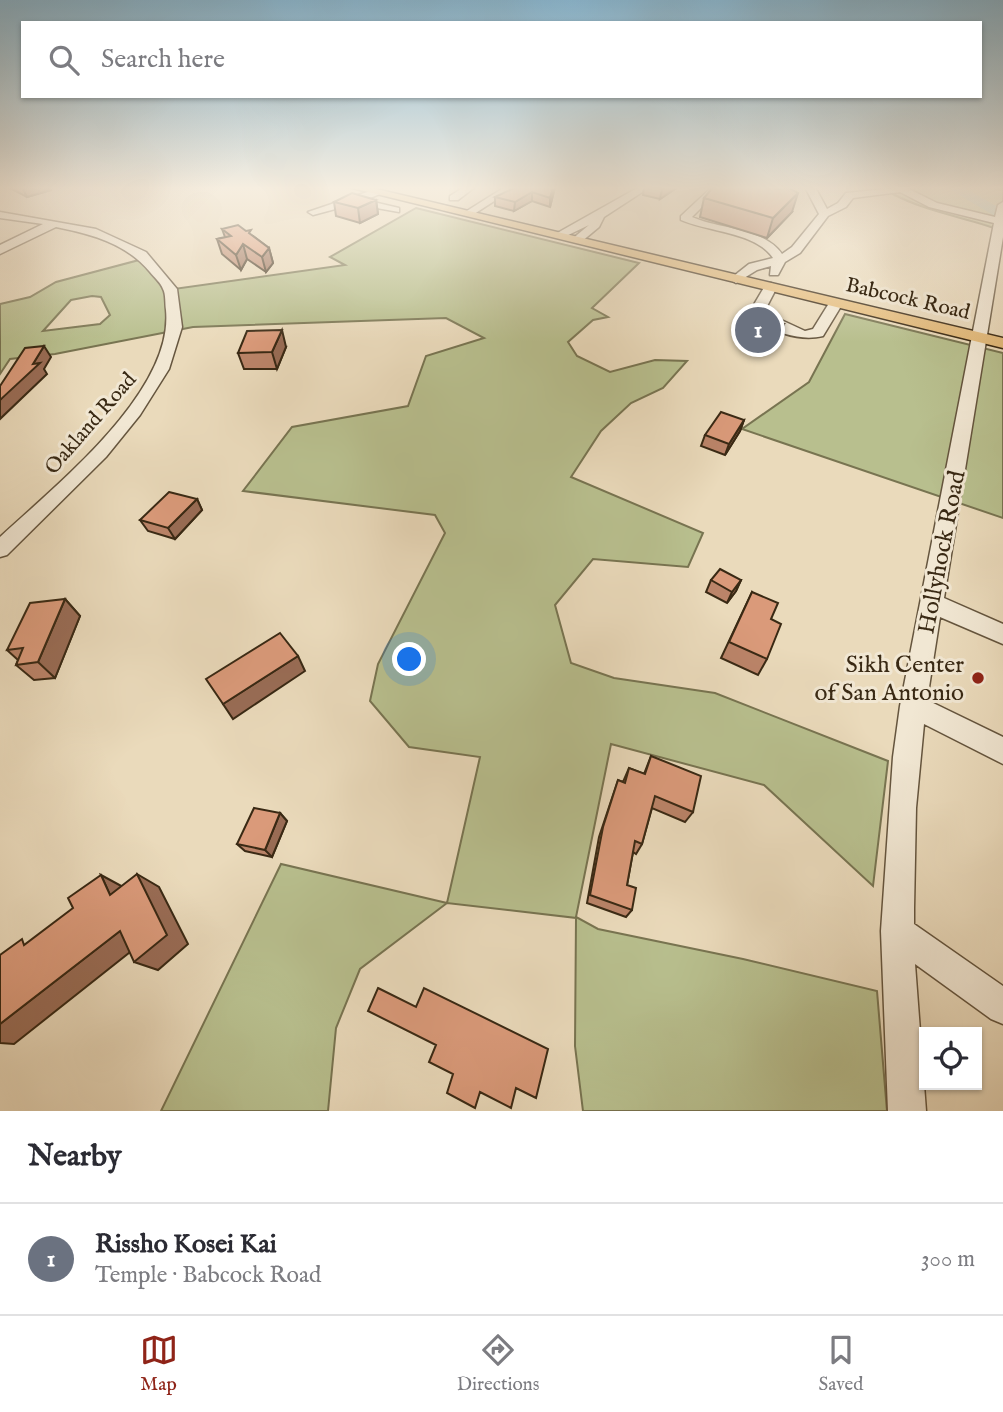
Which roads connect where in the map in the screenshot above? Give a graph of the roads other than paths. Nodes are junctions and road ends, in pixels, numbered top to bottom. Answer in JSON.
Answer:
{"nodes":[{"id":1,"x":22,"y":239,"type":"edge"},
{"id":2,"x":107,"y":239,"type":"edge"},
{"id":3,"x":572,"y":239,"type":"edge"},
{"id":4,"x":750,"y":239,"type":"edge"},
{"id":5,"x":801,"y":239,"type":"edge"},
{"id":6,"x":999,"y":239,"type":"edge"},
{"id":7,"x":577,"y":240,"type":"joint"},
{"id":8,"x":0,"y":250,"type":"edge"},
{"id":9,"x":780,"y":260,"type":"junction"},
{"id":10,"x":736,"y":279,"type":"junction"},
{"id":11,"x":769,"y":286,"type":"junction"},
{"id":12,"x":836,"y":303,"type":"junction"},
{"id":13,"x":992,"y":340,"type":"edge"},
{"id":14,"x":0,"y":549,"type":"edge"},
{"id":15,"x":932,"y":603,"type":"junction"},
{"id":16,"x":1003,"y":634,"type":"edge"},
{"id":17,"x":913,"y":706,"type":"junction"},
{"id":18,"x":1003,"y":751,"type":"edge"},
{"id":19,"x":897,"y":931,"type":"junction"},
{"id":20,"x":1003,"y":1007,"type":"edge"},
{"id":21,"x":907,"y":1111,"type":"edge"}],
"edges":[{"from":1,"to":8,"type":"street"},
{"from":2,"to":14,"type":"street","name":"Oakland Road"},
{"from":3,"to":7,"type":"main road","name":"Babcock Road"},
{"from":4,"to":9,"type":"street"},
{"from":5,"to":9,"type":"street"},
{"from":6,"to":13,"type":"street","name":"Hollyhock Road"},
{"from":7,"to":10,"type":"main road","name":"Babcock Road"},
{"from":9,"to":10,"type":"street"},
{"from":9,"to":11,"type":"street"},
{"from":10,"to":11,"type":"main road","name":"Babcock Road"},
{"from":11,"to":12,"type":"main road","name":"Babcock Road"},
{"from":11,"to":12,"type":"street"},
{"from":12,"to":13,"type":"main road","name":"Babcock Road"},
{"from":13,"to":15,"type":"street","name":"Hollyhock Road"},
{"from":15,"to":16,"type":"street"},
{"from":15,"to":17,"type":"street","name":"Hollyhock Road"},
{"from":17,"to":18,"type":"street"},
{"from":17,"to":19,"type":"street","name":"Hollyhock Road"},
{"from":19,"to":20,"type":"street"},
{"from":19,"to":21,"type":"street","name":"Hollyhock Road"}]}
